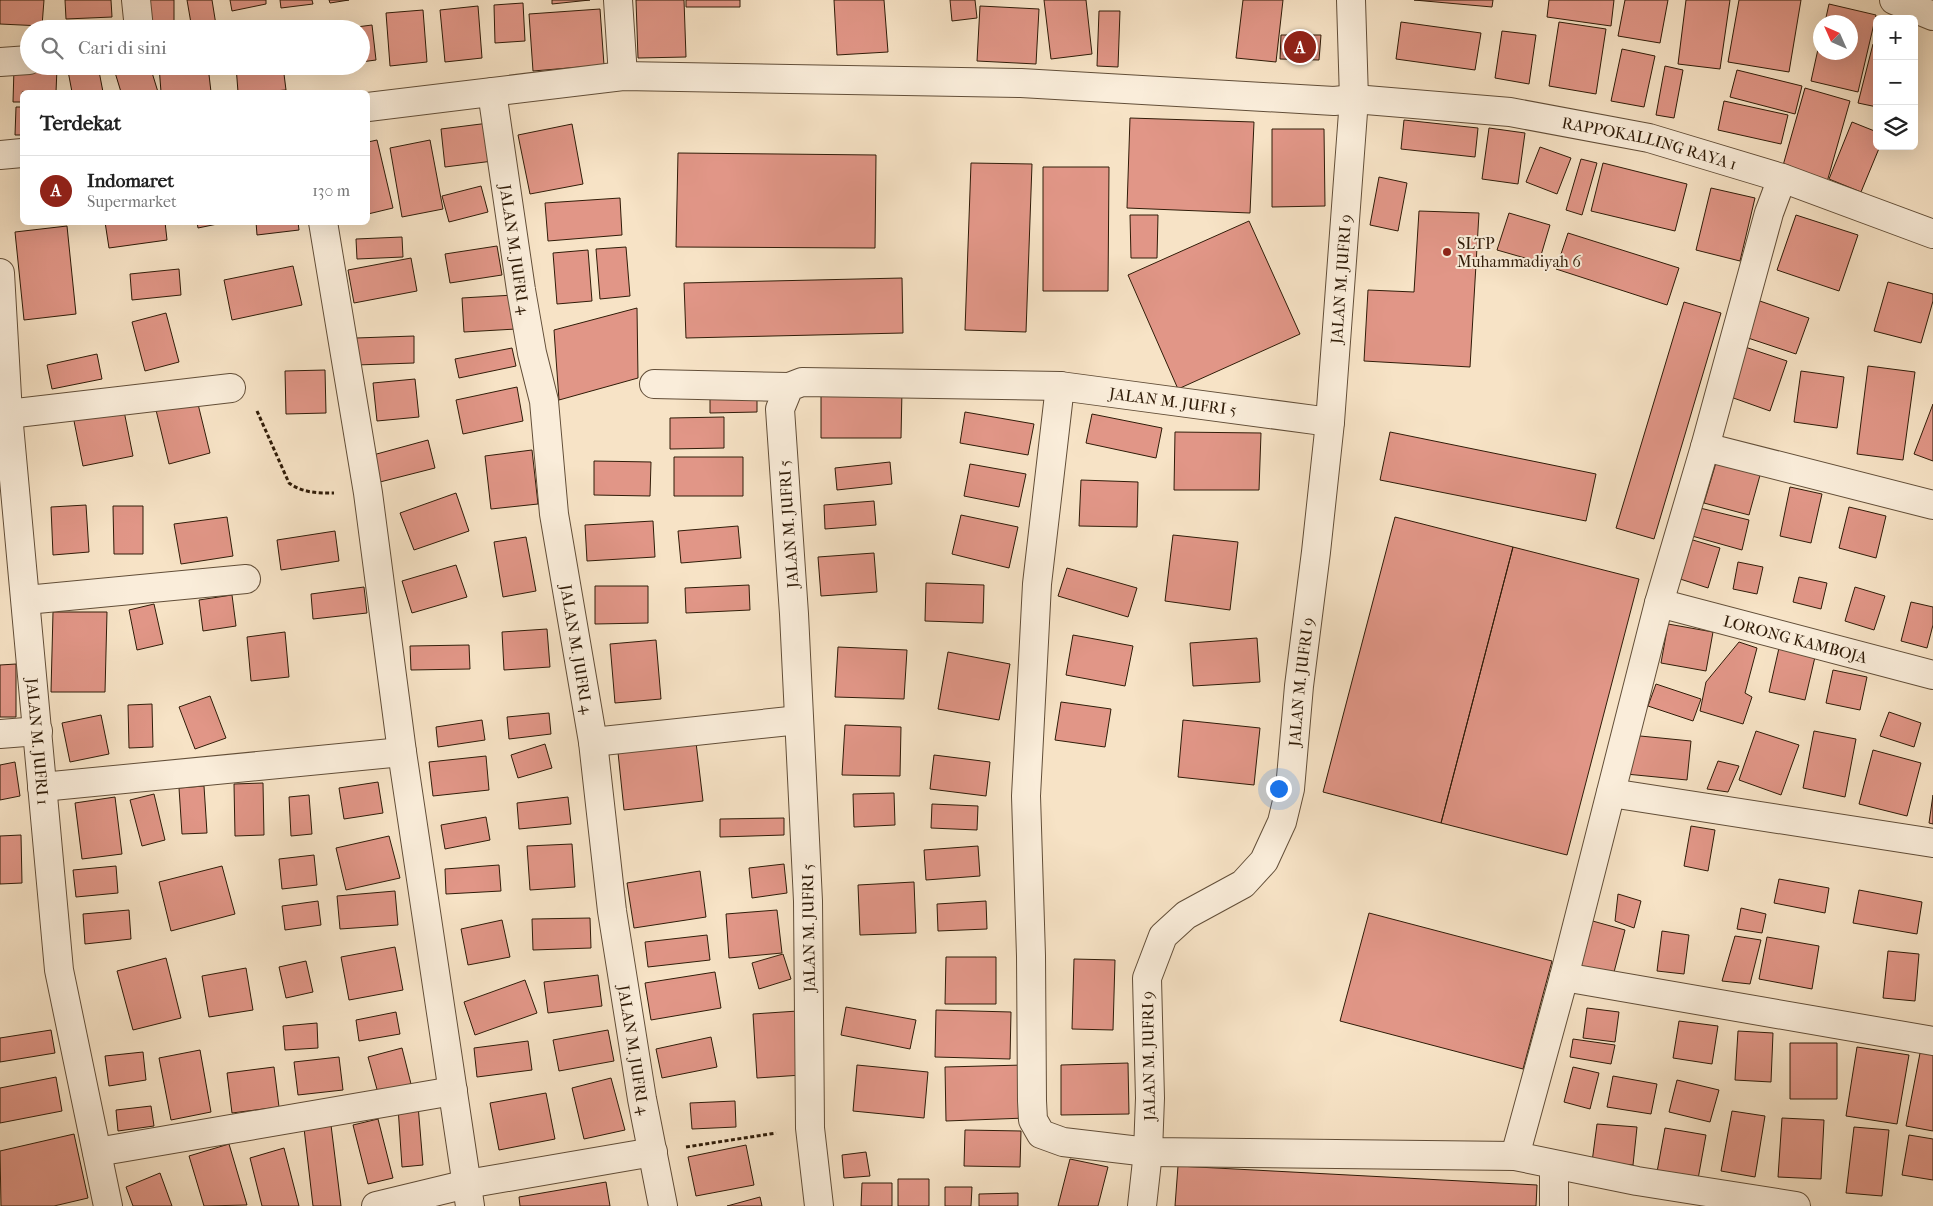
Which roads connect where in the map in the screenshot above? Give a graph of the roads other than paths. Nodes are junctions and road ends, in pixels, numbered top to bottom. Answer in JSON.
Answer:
{"nodes":[{"id":1,"x":136,"y":0,"type":"edge"},
{"id":2,"x":618,"y":0,"type":"edge"},
{"id":3,"x":1351,"y":0,"type":"edge"},
{"id":4,"x":1894,"y":0,"type":"edge"},
{"id":5,"x":1933,"y":16,"type":"edge"},
{"id":6,"x":138,"y":20,"type":"edge"},
{"id":7,"x":20,"y":61,"type":"edge"},
{"id":8,"x":0,"y":62,"type":"edge"},
{"id":9,"x":623,"y":76,"type":"junction"},
{"id":10,"x":492,"y":92,"type":"junction"},
{"id":11,"x":1354,"y":99,"type":"junction"},
{"id":12,"x":370,"y":107,"type":"edge"},
{"id":13,"x":20,"y":153,"type":"edge"},
{"id":14,"x":0,"y":155,"type":"edge"},
{"id":15,"x":1782,"y":178,"type":"junction"},
{"id":16,"x":324,"y":225,"type":"edge"},
{"id":17,"x":1933,"y":234,"type":"edge"},
{"id":18,"x":0,"y":273,"type":"edge"},
{"id":19,"x":654,"y":384,"type":"dead end"},
{"id":20,"x":1060,"y":386,"type":"junction"},
{"id":21,"x":789,"y":387,"type":"junction"},
{"id":22,"x":231,"y":388,"type":"road end"},
{"id":23,"x":8,"y":414,"type":"junction"},
{"id":24,"x":1330,"y":422,"type":"junction"},
{"id":25,"x":1705,"y":447,"type":"junction"},
{"id":26,"x":1933,"y":505,"type":"edge"},
{"id":27,"x":246,"y":579,"type":"dead end"},
{"id":28,"x":26,"y":600,"type":"junction"},
{"id":29,"x":1659,"y":603,"type":"junction"},
{"id":30,"x":1933,"y":675,"type":"edge"},
{"id":31,"x":799,"y":720,"type":"junction"},
{"id":32,"x":38,"y":731,"type":"junction"},
{"id":33,"x":0,"y":734,"type":"edge"},
{"id":34,"x":593,"y":742,"type":"junction"},
{"id":35,"x":402,"y":752,"type":"junction"},
{"id":36,"x":42,"y":787,"type":"junction"},
{"id":37,"x":1611,"y":792,"type":"junction"},
{"id":38,"x":1933,"y":844,"type":"edge"},
{"id":39,"x":1564,"y":978,"type":"junction"},
{"id":40,"x":1933,"y":1041,"type":"edge"},
{"id":41,"x":452,"y":1091,"type":"junction"},
{"id":42,"x":96,"y":1152,"type":"junction"},
{"id":43,"x":654,"y":1152,"type":"junction"},
{"id":44,"x":1148,"y":1152,"type":"junction"},
{"id":45,"x":1515,"y":1156,"type":"junction"},
{"id":46,"x":1554,"y":1165,"type":"junction"},
{"id":47,"x":469,"y":1195,"type":"edge"},
{"id":48,"x":108,"y":1206,"type":"edge"},
{"id":49,"x":376,"y":1206,"type":"edge"},
{"id":50,"x":663,"y":1206,"type":"edge"},
{"id":51,"x":819,"y":1206,"type":"edge"},
{"id":52,"x":1142,"y":1206,"type":"edge"},
{"id":53,"x":1554,"y":1206,"type":"edge"},
{"id":54,"x":1796,"y":1206,"type":"edge"}],
"edges":[{"from":1,"to":6,"type":"street"},
{"from":2,"to":9,"type":"street"},
{"from":3,"to":11,"type":"street","name":"JALAN M. JUFRI 9"},
{"from":4,"to":5,"type":"street"},
{"from":7,"to":8,"type":"street"},
{"from":9,"to":10,"type":"street","name":"RAPPOKALLING RAYA 1"},
{"from":9,"to":11,"type":"street","name":"RAPPOKALLING RAYA 1"},
{"from":10,"to":12,"type":"street","name":"RAPPOKALLING RAYA 1"},
{"from":10,"to":34,"type":"street","name":"JALAN M. JUFRI 4"},
{"from":11,"to":15,"type":"street","name":"RAPPOKALLING RAYA 1"},
{"from":11,"to":24,"type":"street","name":"JALAN M. JUFRI 9"},
{"from":13,"to":14,"type":"street"},
{"from":15,"to":17,"type":"street","name":"RAPPOKALLING RAYA 1"},
{"from":15,"to":25,"type":"street"},
{"from":16,"to":35,"type":"street"},
{"from":18,"to":23,"type":"street","name":"JALAN M. JUFRI 1"},
{"from":19,"to":21,"type":"street"},
{"from":20,"to":21,"type":"street","name":"JALAN M. JUFRI 5"},
{"from":20,"to":24,"type":"street","name":"JALAN M. JUFRI 5"},
{"from":20,"to":44,"type":"street"},
{"from":21,"to":31,"type":"street","name":"JALAN M. JUFRI 5"},
{"from":22,"to":23,"type":"street"},
{"from":23,"to":28,"type":"street","name":"JALAN M. JUFRI 1"},
{"from":24,"to":44,"type":"street","name":"JALAN M. JUFRI 9"},
{"from":25,"to":26,"type":"street"},
{"from":25,"to":29,"type":"street"},
{"from":27,"to":28,"type":"street"},
{"from":28,"to":32,"type":"street","name":"JALAN M. JUFRI 1"},
{"from":29,"to":30,"type":"street","name":"LORONG KAMBOJA"},
{"from":29,"to":37,"type":"street"},
{"from":31,"to":34,"type":"street"},
{"from":31,"to":51,"type":"street","name":"JALAN M. JUFRI 5"},
{"from":32,"to":33,"type":"street"},
{"from":32,"to":36,"type":"street","name":"JALAN M. JUFRI 1"},
{"from":34,"to":43,"type":"street","name":"JALAN M. JUFRI 4"},
{"from":35,"to":36,"type":"street"},
{"from":35,"to":41,"type":"street"},
{"from":36,"to":42,"type":"street","name":"JALAN M. JUFRI 1"},
{"from":37,"to":38,"type":"street"},
{"from":37,"to":39,"type":"street"},
{"from":39,"to":40,"type":"street"},
{"from":39,"to":45,"type":"street"},
{"from":41,"to":42,"type":"street"},
{"from":41,"to":47,"type":"street"},
{"from":42,"to":48,"type":"street","name":"JALAN M. JUFRI 1"},
{"from":43,"to":47,"type":"street"},
{"from":43,"to":50,"type":"street","name":"JALAN M. JUFRI 4"},
{"from":44,"to":45,"type":"street"},
{"from":44,"to":52,"type":"street","name":"JALAN M. JUFRI 9"},
{"from":45,"to":46,"type":"street"},
{"from":46,"to":53,"type":"street"},
{"from":46,"to":54,"type":"street"},
{"from":47,"to":49,"type":"street"}]}
